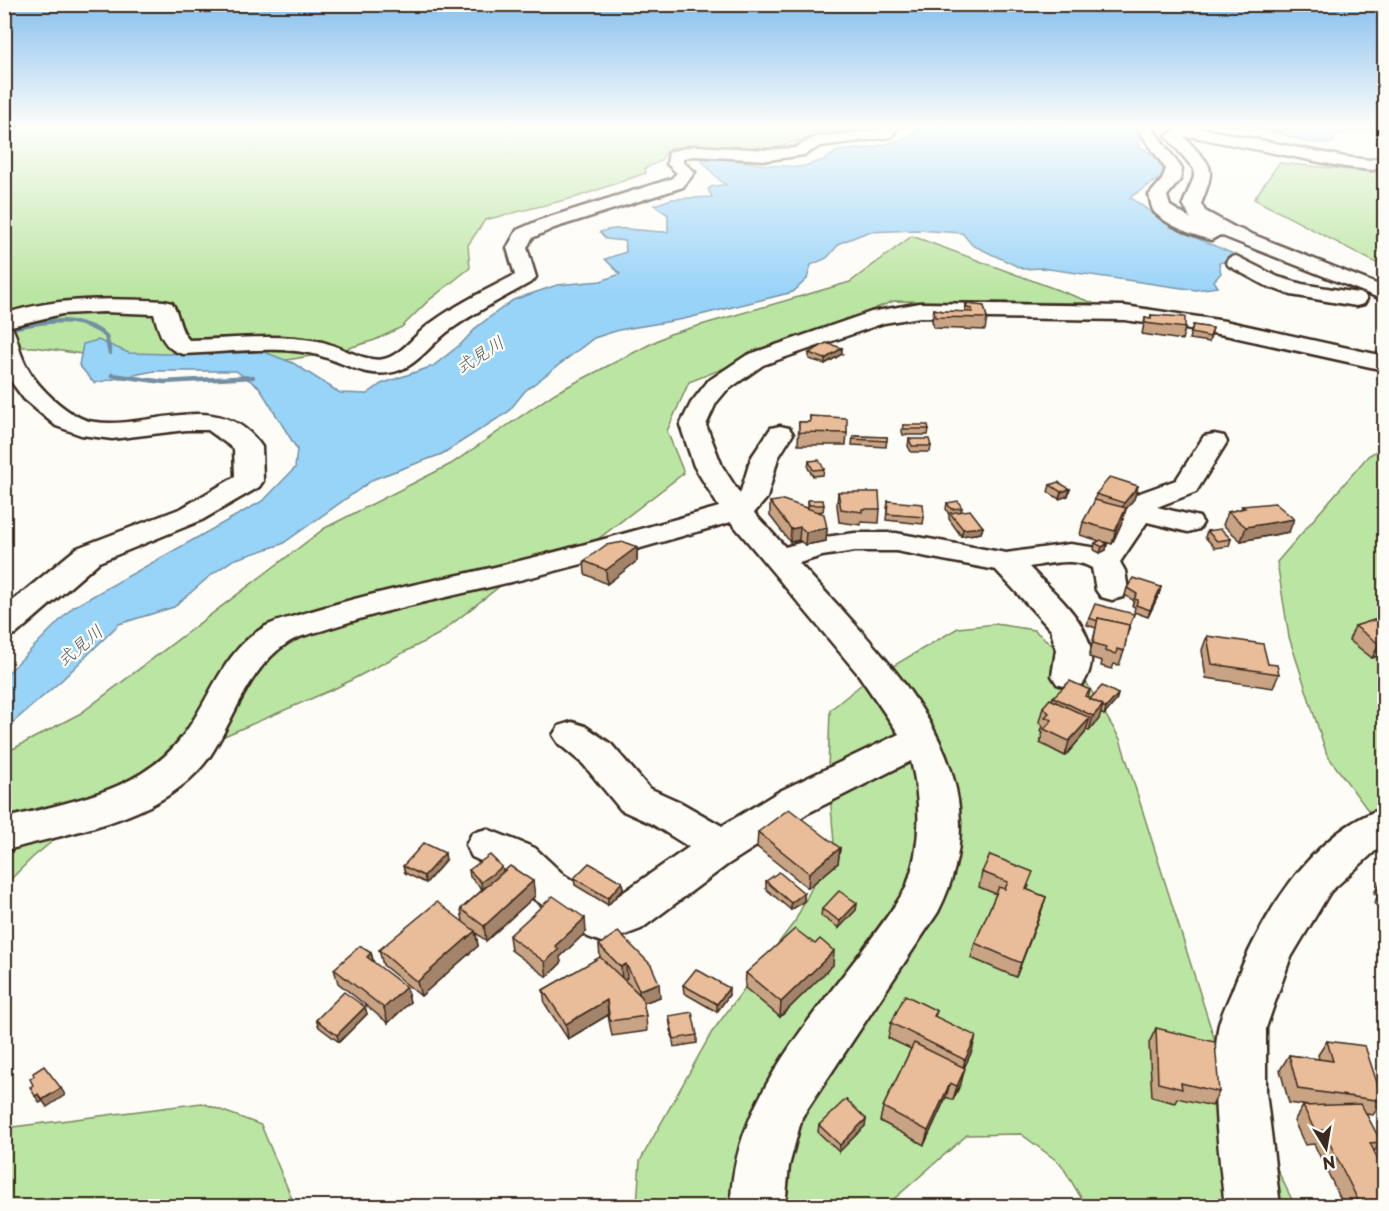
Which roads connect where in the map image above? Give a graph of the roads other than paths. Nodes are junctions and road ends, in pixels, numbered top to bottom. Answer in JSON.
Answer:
{"nodes":[{"id":1,"x":678,"y":182,"type":"edge"},
{"id":2,"x":1171,"y":182,"type":"edge"},
{"id":3,"x":1201,"y":182,"type":"edge"},
{"id":4,"x":1236,"y":262,"type":"dead end"},
{"id":5,"x":1310,"y":266,"type":"junction"},
{"id":6,"x":1384,"y":294,"type":"edge"},
{"id":7,"x":1384,"y":307,"type":"edge"},
{"id":8,"x":4,"y":321,"type":"edge"},
{"id":9,"x":4,"y":333,"type":"edge"},
{"id":10,"x":5,"y":342,"type":"edge"},
{"id":11,"x":1384,"y":363,"type":"edge"},
{"id":12,"x":780,"y":434,"type":"dead end"},
{"id":13,"x":1214,"y":442,"type":"dead end"},
{"id":14,"x":736,"y":511,"type":"junction"},
{"id":15,"x":1139,"y":511,"type":"junction"},
{"id":16,"x":1188,"y":523,"type":"dead end"},
{"id":17,"x":778,"y":559,"type":"junction"},
{"id":18,"x":1006,"y":562,"type":"junction"},
{"id":19,"x":4,"y":626,"type":"edge"},
{"id":20,"x":1070,"y":676,"type":"dead end"},
{"id":21,"x":572,"y":735,"type":"dead end"},
{"id":22,"x":920,"y":740,"type":"junction"},
{"id":23,"x":1384,"y":824,"type":"edge"},
{"id":24,"x":4,"y":835,"type":"edge"},
{"id":25,"x":487,"y":845,"type":"dead end"},
{"id":26,"x":722,"y":847,"type":"junction"},
{"id":27,"x":758,"y":1206,"type":"edge"},
{"id":28,"x":1252,"y":1206,"type":"edge"}],
"edges":[{"from":1,"to":8,"type":"street"},
{"from":2,"to":5,"type":"street"},
{"from":3,"to":5,"type":"street"},
{"from":4,"to":7,"type":"street"},
{"from":5,"to":6,"type":"street"},
{"from":9,"to":10,"type":"street"},
{"from":10,"to":19,"type":"street"},
{"from":11,"to":14,"type":"street"},
{"from":12,"to":14,"type":"street"},
{"from":13,"to":15,"type":"street"},
{"from":14,"to":17,"type":"street"},
{"from":14,"to":24,"type":"street"},
{"from":15,"to":16,"type":"street"},
{"from":15,"to":18,"type":"street"},
{"from":17,"to":18,"type":"street"},
{"from":17,"to":22,"type":"street"},
{"from":18,"to":20,"type":"street"},
{"from":21,"to":26,"type":"street"},
{"from":22,"to":26,"type":"street"},
{"from":22,"to":27,"type":"street"},
{"from":23,"to":28,"type":"street"},
{"from":25,"to":26,"type":"street"}]}
